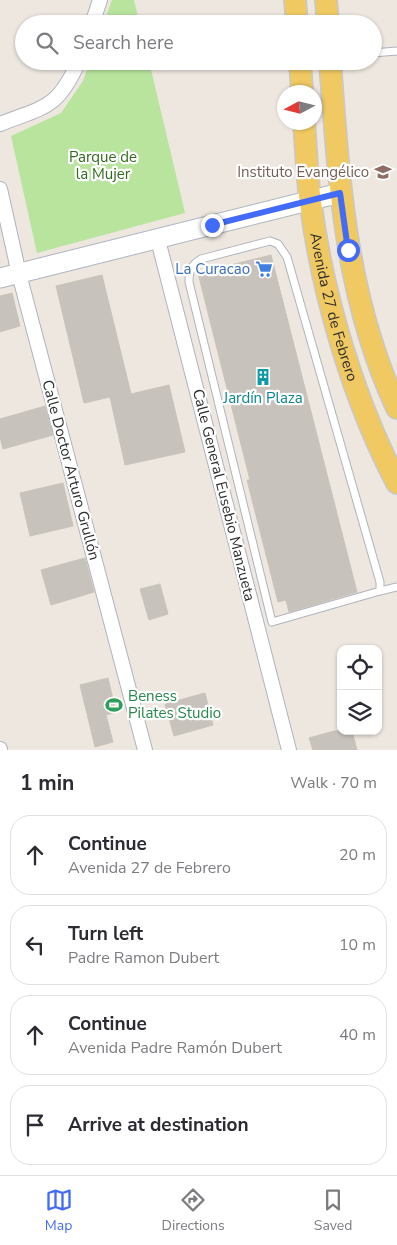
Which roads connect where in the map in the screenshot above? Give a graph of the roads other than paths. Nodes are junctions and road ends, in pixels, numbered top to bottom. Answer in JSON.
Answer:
{"nodes":[{"id":1,"x":100,"y":0,"type":"edge"},
{"id":2,"x":295,"y":0,"type":"edge"},
{"id":3,"x":326,"y":0,"type":"edge"},
{"id":4,"x":95,"y":15,"type":"edge"},
{"id":5,"x":296,"y":15,"type":"edge"},
{"id":6,"x":327,"y":15,"type":"edge"},
{"id":7,"x":397,"y":51,"type":"edge"},
{"id":8,"x":382,"y":52,"type":"edge"},
{"id":9,"x":75,"y":70,"type":"edge"},
{"id":10,"x":301,"y":70,"type":"edge"},
{"id":11,"x":331,"y":70,"type":"edge"},
{"id":12,"x":302,"y":85,"type":"edge"},
{"id":13,"x":0,"y":124,"type":"edge"},
{"id":14,"x":305,"y":130,"type":"edge"},
{"id":15,"x":0,"y":188,"type":"edge"},
{"id":16,"x":340,"y":193,"type":"junction"},
{"id":17,"x":310,"y":199,"type":"junction"},
{"id":18,"x":158,"y":240,"type":"junction"},
{"id":19,"x":19,"y":274,"type":"junction"},
{"id":20,"x":0,"y":278,"type":"edge"},
{"id":21,"x":397,"y":408,"type":"edge"},
{"id":22,"x":394,"y":469,"type":"edge"},
{"id":23,"x":397,"y":586,"type":"edge"},
{"id":24,"x":380,"y":591,"type":"junction"},
{"id":25,"x":145,"y":750,"type":"edge"},
{"id":26,"x":289,"y":750,"type":"edge"}],
"edges":[{"from":1,"to":4,"type":"street"},
{"from":2,"to":5,"type":"main road"},
{"from":3,"to":6,"type":"main road"},
{"from":7,"to":8,"type":"lane"},
{"from":9,"to":13,"type":"street"},
{"from":10,"to":12,"type":"main road"},
{"from":11,"to":16,"type":"main road","name":"Avenida 27 de Febrero"},
{"from":14,"to":17,"type":"main road","name":"Avenida 27 de Febrero"},
{"from":15,"to":19,"type":"street","name":"Calle Doctor Arturo Grullón"},
{"from":16,"to":17,"type":"street"},
{"from":16,"to":21,"type":"main road","name":"Avenida 27 de Febrero"},
{"from":17,"to":18,"type":"street"},
{"from":17,"to":22,"type":"main road","name":"Avenida 27 de Febrero"},
{"from":18,"to":19,"type":"street"},
{"from":18,"to":26,"type":"street","name":"Calle General Eusebio Manzueta"},
{"from":19,"to":20,"type":"street"},
{"from":19,"to":25,"type":"street","name":"Calle Doctor Arturo Grullón"},
{"from":23,"to":24,"type":"lane"},
{"from":24,"to":24,"type":"lane"}]}
